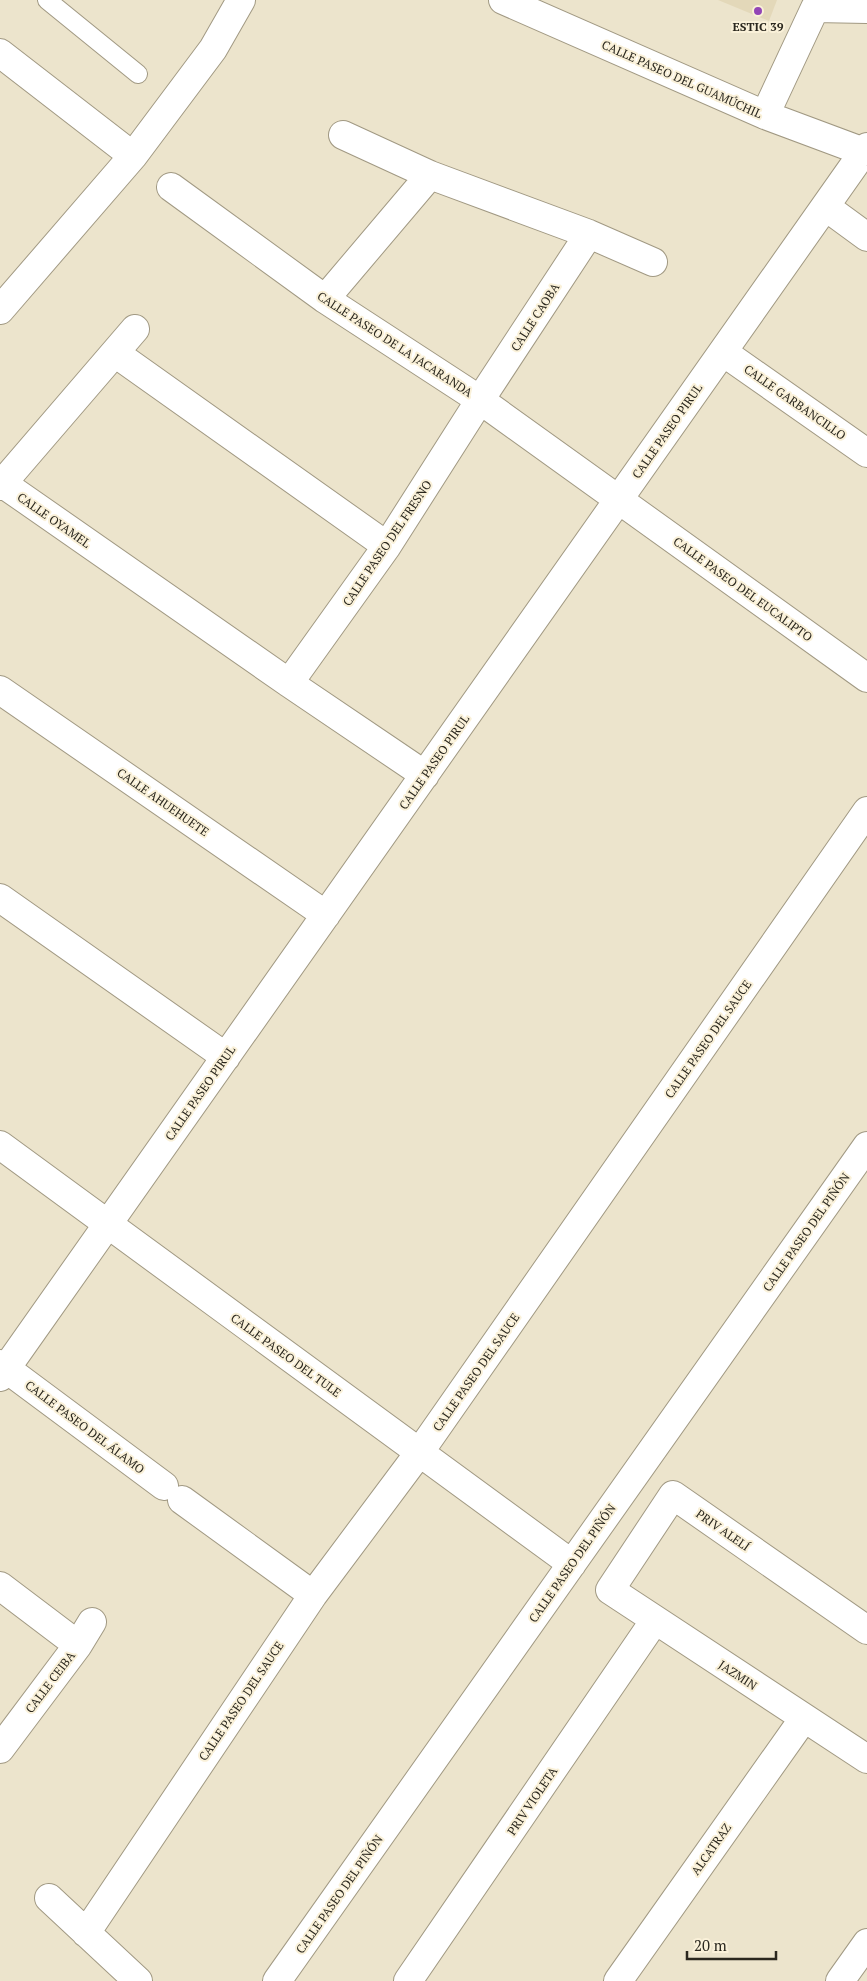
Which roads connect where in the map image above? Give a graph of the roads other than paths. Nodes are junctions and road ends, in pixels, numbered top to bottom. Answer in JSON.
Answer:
{"nodes":[{"id":1,"x":47,"y":0,"type":"edge"},
{"id":2,"x":241,"y":0,"type":"edge"},
{"id":3,"x":503,"y":0,"type":"edge"},
{"id":4,"x":867,"y":9,"type":"edge"},
{"id":5,"x":0,"y":53,"type":"edge"},
{"id":6,"x":138,"y":74,"type":"dead end"},
{"id":7,"x":765,"y":115,"type":"junction"},
{"id":8,"x":343,"y":135,"type":"dead end"},
{"id":9,"x":865,"y":150,"type":"edge"},
{"id":10,"x":133,"y":156,"type":"junction"},
{"id":11,"x":430,"y":175,"type":"junction"},
{"id":12,"x":171,"y":188,"type":"dead end"},
{"id":13,"x":826,"y":206,"type":"junction"},
{"id":14,"x":589,"y":234,"type":"junction"},
{"id":15,"x":867,"y":237,"type":"edge"},
{"id":16,"x":653,"y":262,"type":"dead end"},
{"id":17,"x":325,"y":299,"type":"junction"},
{"id":18,"x":0,"y":310,"type":"edge"},
{"id":19,"x":135,"y":329,"type":"dead end"},
{"id":20,"x":723,"y":352,"type":"junction"},
{"id":21,"x":115,"y":353,"type":"junction"},
{"id":22,"x":480,"y":400,"type":"junction"},
{"id":23,"x":867,"y":453,"type":"edge"},
{"id":24,"x":1,"y":485,"type":"edge"},
{"id":25,"x":619,"y":500,"type":"junction"},
{"id":26,"x":387,"y":546,"type":"junction"},
{"id":27,"x":867,"y":678,"type":"edge"},
{"id":28,"x":289,"y":683,"type":"junction"},
{"id":29,"x":0,"y":690,"type":"edge"},
{"id":30,"x":425,"y":775,"type":"junction"},
{"id":31,"x":867,"y":811,"type":"edge"},
{"id":32,"x":0,"y":898,"type":"edge"},
{"id":33,"x":326,"y":915,"type":"junction"},
{"id":34,"x":226,"y":1057,"type":"junction"},
{"id":35,"x":0,"y":1145,"type":"edge"},
{"id":36,"x":867,"y":1146,"type":"edge"},
{"id":37,"x":108,"y":1224,"type":"junction"},
{"id":38,"x":2,"y":1370,"type":"edge"},
{"id":39,"x":420,"y":1453,"type":"junction"},
{"id":40,"x":572,"y":1564,"type":"junction"},
{"id":41,"x":0,"y":1586,"type":"edge"},
{"id":42,"x":610,"y":1590,"type":"joint"},
{"id":43,"x":312,"y":1595,"type":"junction"},
{"id":44,"x":655,"y":1620,"type":"junction"},
{"id":45,"x":92,"y":1622,"type":"dead end"},
{"id":46,"x":867,"y":1630,"type":"edge"},
{"id":47,"x":78,"y":1645,"type":"junction"},
{"id":48,"x":804,"y":1718,"type":"junction"},
{"id":49,"x":0,"y":1749,"type":"edge"},
{"id":50,"x":867,"y":1759,"type":"edge"},
{"id":51,"x":49,"y":1898,"type":"dead end"},
{"id":52,"x":86,"y":1933,"type":"junction"},
{"id":53,"x":867,"y":1943,"type":"edge"},
{"id":54,"x":138,"y":1981,"type":"edge"},
{"id":55,"x":278,"y":1981,"type":"edge"},
{"id":56,"x":408,"y":1981,"type":"edge"},
{"id":57,"x":618,"y":1981,"type":"edge"},
{"id":58,"x":841,"y":1981,"type":"edge"}],
"edges":[{"from":1,"to":6,"type":"lane"},
{"from":2,"to":10,"type":"street"},
{"from":3,"to":7,"type":"street","name":"CALLE PASEO DEL GUAMÚCHIL"},
{"from":4,"to":7,"type":"street"},
{"from":5,"to":10,"type":"street"},
{"from":7,"to":9,"type":"street","name":"CALLE PASEO DEL GUAMÚCHIL"},
{"from":8,"to":11,"type":"street"},
{"from":9,"to":13,"type":"street","name":"CALLE PASEO PIRUL"},
{"from":10,"to":18,"type":"street"},
{"from":11,"to":14,"type":"street"},
{"from":11,"to":17,"type":"street"},
{"from":12,"to":17,"type":"street","name":"CALLE PASEO DE LA JACARANDA"},
{"from":13,"to":15,"type":"street"},
{"from":13,"to":20,"type":"street","name":"CALLE PASEO PIRUL"},
{"from":14,"to":16,"type":"street"},
{"from":14,"to":22,"type":"street","name":"CALLE CAOBA"},
{"from":17,"to":22,"type":"street","name":"CALLE PASEO DE LA JACARANDA"},
{"from":19,"to":21,"type":"street","name":"CALLE OYAMEL"},
{"from":20,"to":23,"type":"street","name":"CALLE GARBANCILLO"},
{"from":20,"to":25,"type":"street","name":"CALLE PASEO PIRUL"},
{"from":21,"to":24,"type":"street","name":"CALLE OYAMEL"},
{"from":21,"to":26,"type":"street"},
{"from":22,"to":25,"type":"street","name":"CALLE PASEO DE LA JACARANDA"},
{"from":22,"to":26,"type":"street","name":"CALLE PASEO DEL FRESNO"},
{"from":24,"to":28,"type":"street","name":"CALLE OYAMEL"},
{"from":25,"to":27,"type":"street","name":"CALLE PASEO DEL EUCALIPTO"},
{"from":25,"to":30,"type":"street","name":"CALLE PASEO PIRUL"},
{"from":26,"to":28,"type":"street","name":"CALLE PASEO DEL FRESNO"},
{"from":28,"to":30,"type":"street","name":"CALLE OYAMEL"},
{"from":29,"to":33,"type":"street","name":"CALLE AHUEHUETE"},
{"from":30,"to":33,"type":"street","name":"CALLE PASEO PIRUL"},
{"from":31,"to":39,"type":"street","name":"CALLE PASEO DEL SAUCE"},
{"from":32,"to":34,"type":"street"},
{"from":33,"to":34,"type":"street","name":"CALLE PASEO PIRUL"},
{"from":34,"to":37,"type":"street","name":"CALLE PASEO PIRUL"},
{"from":35,"to":37,"type":"street","name":"CALLE PASEO DEL TULE"},
{"from":36,"to":40,"type":"street","name":"CALLE PASEO DEL PIÑÓN"},
{"from":37,"to":38,"type":"street","name":"CALLE PASEO PIRUL"},
{"from":37,"to":39,"type":"street","name":"CALLE PASEO DEL TULE"},
{"from":38,"to":43,"type":"street","name":"CALLE PASEO DEL ÁLAMO"},
{"from":39,"to":40,"type":"street","name":"CALLE PASEO DEL TULE"},
{"from":39,"to":43,"type":"street","name":"CALLE PASEO DEL SAUCE"},
{"from":40,"to":55,"type":"street","name":"CALLE PASEO DEL PIÑÓN"},
{"from":41,"to":47,"type":"street","name":"CALLE CEIBA"},
{"from":42,"to":44,"type":"street","name":"JAZMIN"},
{"from":42,"to":46,"type":"street","name":"PRIV ALELÍ"},
{"from":43,"to":52,"type":"street","name":"CALLE PASEO DEL SAUCE"},
{"from":44,"to":48,"type":"street","name":"JAZMIN"},
{"from":44,"to":56,"type":"street","name":"PRIV VIOLETA"},
{"from":45,"to":47,"type":"street"},
{"from":47,"to":49,"type":"street","name":"CALLE CEIBA"},
{"from":48,"to":50,"type":"street","name":"JAZMIN"},
{"from":48,"to":57,"type":"street","name":"ALCATRAZ"},
{"from":51,"to":52,"type":"street"},
{"from":52,"to":54,"type":"street"},
{"from":53,"to":58,"type":"street"}]}
